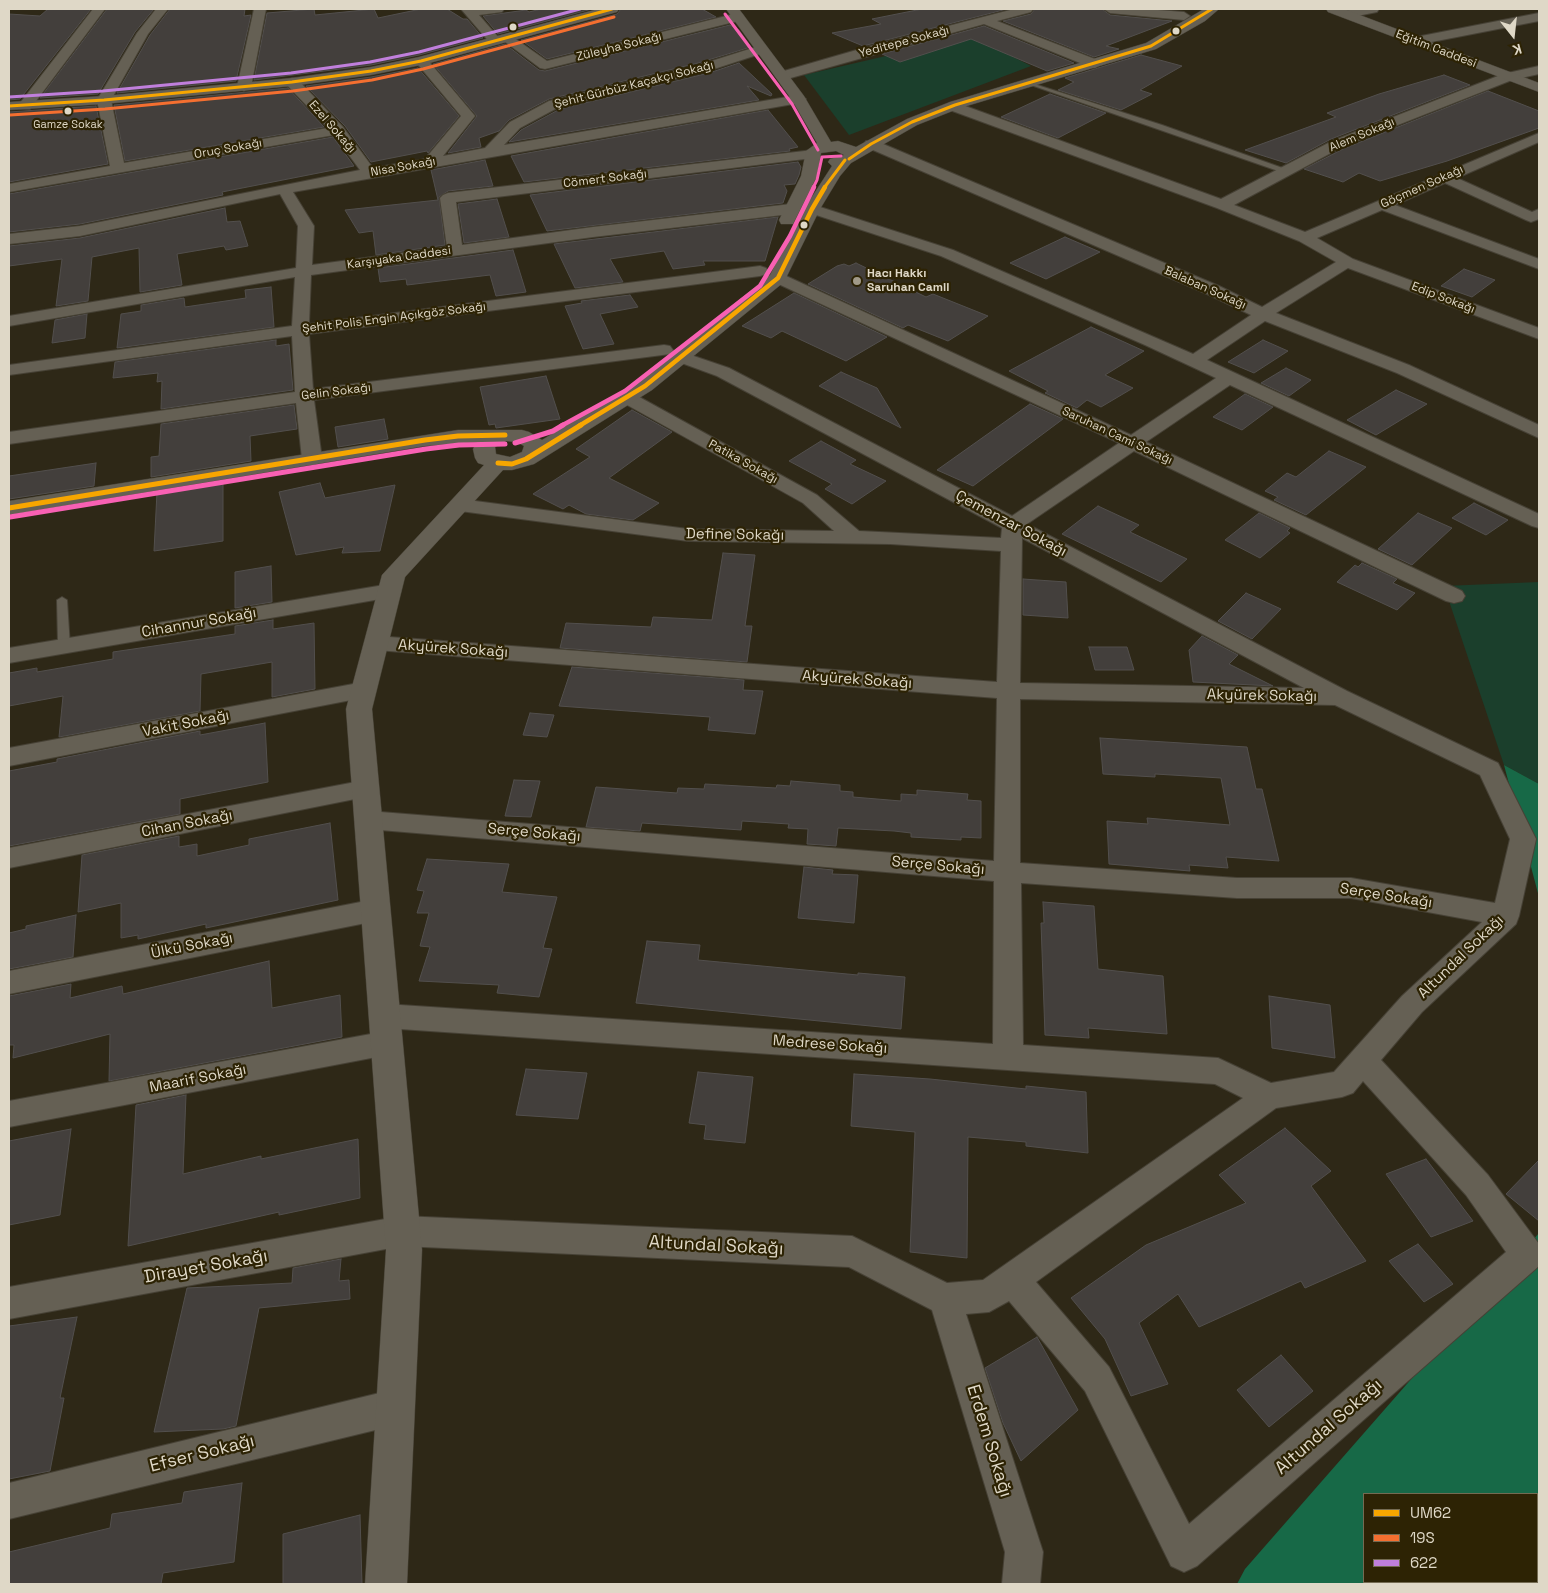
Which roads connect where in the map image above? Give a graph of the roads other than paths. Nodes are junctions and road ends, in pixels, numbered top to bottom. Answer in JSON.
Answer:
{"nodes":[{"id":1,"x":99,"y":9,"type":"edge"},
{"id":2,"x":162,"y":9,"type":"edge"},
{"id":3,"x":260,"y":9,"type":"edge"},
{"id":4,"x":498,"y":9,"type":"edge"},
{"id":5,"x":612,"y":9,"type":"edge"},
{"id":6,"x":1027,"y":9,"type":"edge"},
{"id":7,"x":1110,"y":9,"type":"edge"},
{"id":8,"x":1212,"y":9,"type":"edge"},
{"id":9,"x":1373,"y":9,"type":"edge"},
{"id":10,"x":469,"y":11,"type":"edge"},
{"id":11,"x":1340,"y":11,"type":"edge"},
{"id":12,"x":735,"y":13,"type":"edge"},
{"id":13,"x":1194,"y":14,"type":"edge"},
{"id":14,"x":1539,"y":17,"type":"edge"},
{"id":15,"x":987,"y":20,"type":"junction"},
{"id":16,"x":500,"y":40,"type":"junction"},
{"id":17,"x":1416,"y":41,"type":"junction"},
{"id":18,"x":762,"y":49,"type":"junction"},
{"id":19,"x":421,"y":61,"type":"junction"},
{"id":20,"x":1088,"y":61,"type":"junction"},
{"id":21,"x":1539,"y":70,"type":"edge"},
{"id":22,"x":782,"y":76,"type":"junction"},
{"id":23,"x":1508,"y":76,"type":"junction"},
{"id":24,"x":292,"y":82,"type":"junction"},
{"id":25,"x":1030,"y":83,"type":"junction"},
{"id":26,"x":244,"y":87,"type":"junction"},
{"id":27,"x":1539,"y":88,"type":"edge"},
{"id":28,"x":799,"y":99,"type":"junction"},
{"id":29,"x":104,"y":100,"type":"junction"},
{"id":30,"x":9,"y":106,"type":"edge"},
{"id":31,"x":25,"y":106,"type":"junction"},
{"id":32,"x":952,"y":106,"type":"junction"},
{"id":33,"x":338,"y":130,"type":"junction"},
{"id":34,"x":1539,"y":137,"type":"edge"},
{"id":35,"x":862,"y":138,"type":"junction"},
{"id":36,"x":822,"y":151,"type":"junction"},
{"id":37,"x":490,"y":152,"type":"junction"},
{"id":38,"x":847,"y":160,"type":"junction"},
{"id":39,"x":429,"y":162,"type":"junction"},
{"id":40,"x":118,"y":168,"type":"junction"},
{"id":41,"x":1287,"y":171,"type":"junction"},
{"id":42,"x":370,"y":173,"type":"junction"},
{"id":43,"x":1444,"y":177,"type":"junction"},
{"id":44,"x":9,"y":188,"type":"edge"},
{"id":45,"x":284,"y":189,"type":"junction"},
{"id":46,"x":1222,"y":205,"type":"junction"},
{"id":47,"x":1382,"y":205,"type":"junction"},
{"id":48,"x":791,"y":209,"type":"junction"},
{"id":49,"x":812,"y":209,"type":"junction"},
{"id":50,"x":1539,"y":214,"type":"edge"},
{"id":51,"x":1304,"y":238,"type":"junction"},
{"id":52,"x":9,"y":239,"type":"edge"},
{"id":53,"x":455,"y":250,"type":"junction"},
{"id":54,"x":1347,"y":262,"type":"junction"},
{"id":55,"x":1539,"y":264,"type":"edge"},
{"id":56,"x":304,"y":271,"type":"junction"},
{"id":57,"x":760,"y":271,"type":"junction"},
{"id":58,"x":778,"y":278,"type":"junction"},
{"id":59,"x":1263,"y":314,"type":"junction"},
{"id":60,"x":9,"y":321,"type":"edge"},
{"id":61,"x":300,"y":330,"type":"junction"},
{"id":62,"x":1539,"y":334,"type":"edge"},
{"id":63,"x":673,"y":353,"type":"junction"},
{"id":64,"x":1194,"y":361,"type":"junction"},
{"id":65,"x":9,"y":370,"type":"edge"},
{"id":66,"x":1229,"y":377,"type":"junction"},
{"id":67,"x":304,"y":396,"type":"junction"},
{"id":68,"x":626,"y":397,"type":"junction"},
{"id":69,"x":1539,"y":432,"type":"edge"},
{"id":70,"x":9,"y":438,"type":"edge"},
{"id":71,"x":1131,"y":442,"type":"junction"},
{"id":72,"x":501,"y":448,"type":"junction"},
{"id":73,"x":531,"y":456,"type":"junction"},
{"id":74,"x":312,"y":459,"type":"junction"},
{"id":75,"x":460,"y":505,"type":"junction"},
{"id":76,"x":9,"y":508,"type":"edge"},
{"id":77,"x":9,"y":522,"type":"edge"},
{"id":78,"x":1539,"y":522,"type":"edge"},
{"id":79,"x":1012,"y":535,"type":"junction"},
{"id":80,"x":854,"y":538,"type":"junction"},
{"id":81,"x":390,"y":591,"type":"junction"},
{"id":82,"x":1454,"y":596,"type":"dead end"},
{"id":83,"x":62,"y":600,"type":"dead end"},
{"id":84,"x":376,"y":643,"type":"junction"},
{"id":85,"x":64,"y":646,"type":"junction"},
{"id":86,"x":9,"y":656,"type":"edge"},
{"id":87,"x":364,"y":690,"type":"junction"},
{"id":88,"x":1009,"y":692,"type":"junction"},
{"id":89,"x":1339,"y":697,"type":"junction"},
{"id":90,"x":9,"y":757,"type":"edge"},
{"id":91,"x":366,"y":789,"type":"junction"},
{"id":92,"x":368,"y":820,"type":"junction"},
{"id":93,"x":9,"y":858,"type":"edge"},
{"id":94,"x":1008,"y":872,"type":"junction"},
{"id":95,"x":376,"y":910,"type":"junction"},
{"id":96,"x":1506,"y":916,"type":"junction"},
{"id":97,"x":9,"y":983,"type":"edge"},
{"id":98,"x":386,"y":1029,"type":"junction"},
{"id":99,"x":1008,"y":1057,"type":"junction"},
{"id":100,"x":1363,"y":1060,"type":"junction"},
{"id":101,"x":1269,"y":1096,"type":"junction"},
{"id":102,"x":9,"y":1114,"type":"edge"},
{"id":103,"x":402,"y":1231,"type":"junction"},
{"id":104,"x":1012,"y":1279,"type":"junction"},
{"id":105,"x":945,"y":1299,"type":"junction"},
{"id":106,"x":9,"y":1303,"type":"edge"},
{"id":107,"x":396,"y":1407,"type":"junction"},
{"id":108,"x":9,"y":1501,"type":"edge"},
{"id":109,"x":386,"y":1584,"type":"edge"},
{"id":110,"x":1021,"y":1584,"type":"edge"}],
"edges":[{"from":1,"to":31,"type":"street"},
{"from":2,"to":29,"type":"street"},
{"from":3,"to":26,"type":"street"},
{"from":4,"to":10,"type":"street"},
{"from":5,"to":16,"type":"street"},
{"from":6,"to":15,"type":"street","name":"Yeditepe Sokağı"},
{"from":7,"to":13,"type":"street"},
{"from":8,"to":13,"type":"street"},
{"from":9,"to":11,"type":"street"},
{"from":10,"to":16,"type":"street","name":"Züleyha Sokağı"},
{"from":11,"to":17,"type":"street","name":"Eğitim Caddesi"},
{"from":12,"to":16,"type":"street","name":"Züleyha Sokağı"},
{"from":12,"to":18,"type":"street"},
{"from":13,"to":20,"type":"street"},
{"from":14,"to":17,"type":"street"},
{"from":15,"to":20,"type":"street"},
{"from":15,"to":22,"type":"street","name":"Yeditepe Sokağı"},
{"from":16,"to":19,"type":"street"},
{"from":17,"to":23,"type":"street","name":"Eğitim Caddesi"},
{"from":18,"to":22,"type":"street"},
{"from":18,"to":37,"type":"street","name":"Şehit Gürbüz Kaçakçı Sokağı"},
{"from":19,"to":24,"type":"street"},
{"from":19,"to":39,"type":"street"},
{"from":20,"to":25,"type":"street"},
{"from":20,"to":35,"type":"street"},
{"from":21,"to":23,"type":"street","name":"Alem Sokağı"},
{"from":22,"to":28,"type":"street"},
{"from":23,"to":27,"type":"street","name":"Eğitim Caddesi"},
{"from":23,"to":41,"type":"street","name":"Alem Sokağı"},
{"from":24,"to":26,"type":"street"},
{"from":24,"to":33,"type":"street","name":"Ezel Sokağı"},
{"from":25,"to":32,"type":"street"},
{"from":25,"to":41,"type":"lane"},
{"from":26,"to":29,"type":"street"},
{"from":28,"to":36,"type":"street"},
{"from":28,"to":37,"type":"street","name":"Nisa Sokağı"},
{"from":29,"to":31,"type":"street"},
{"from":29,"to":40,"type":"street"},
{"from":30,"to":31,"type":"street"},
{"from":32,"to":35,"type":"street"},
{"from":32,"to":46,"type":"street","name":"Edip Sokağı"},
{"from":33,"to":40,"type":"street","name":"Oruç Sokağı"},
{"from":33,"to":42,"type":"street","name":"Ezel Sokağı"},
{"from":34,"to":43,"type":"street","name":"Göçmen Sokağı"},
{"from":35,"to":36,"type":"street"},
{"from":35,"to":38,"type":"street"},
{"from":35,"to":59,"type":"street","name":"Balaban Sokağı"},
{"from":36,"to":38,"type":"street"},
{"from":36,"to":48,"type":"street"},
{"from":36,"to":53,"type":"street","name":"Cömert Sokağı"},
{"from":37,"to":39,"type":"street","name":"Nisa Sokağı"},
{"from":38,"to":49,"type":"street"},
{"from":39,"to":42,"type":"street","name":"Nisa Sokağı"},
{"from":40,"to":44,"type":"street","name":"Oruç Sokağı"},
{"from":41,"to":46,"type":"street","name":"Alem Sokağı"},
{"from":42,"to":45,"type":"street","name":"Nisa Sokağı"},
{"from":43,"to":47,"type":"street","name":"Göçmen Sokağı"},
{"from":43,"to":50,"type":"street"},
{"from":45,"to":52,"type":"street","name":"Nisa Sokağı"},
{"from":45,"to":56,"type":"street"},
{"from":46,"to":51,"type":"street","name":"Edip Sokağı"},
{"from":47,"to":51,"type":"street","name":"Göçmen Sokağı"},
{"from":47,"to":55,"type":"street"},
{"from":48,"to":49,"type":"street"},
{"from":48,"to":53,"type":"street","name":"Karşıyaka Caddesi"},
{"from":48,"to":57,"type":"street"},
{"from":49,"to":58,"type":"street"},
{"from":49,"to":64,"type":"street"},
{"from":51,"to":54,"type":"street","name":"Edip Sokağı"},
{"from":53,"to":56,"type":"street","name":"Karşıyaka Caddesi"},
{"from":54,"to":59,"type":"street"},
{"from":54,"to":62,"type":"street","name":"Edip Sokağı"},
{"from":56,"to":60,"type":"street","name":"Karşıyaka Caddesi"},
{"from":56,"to":61,"type":"street"},
{"from":57,"to":58,"type":"street","name":"Şehit Polis Engin Açıkgöz Sokağı"},
{"from":57,"to":61,"type":"street","name":"Şehit Polis Engin Açıkgöz Sokağı"},
{"from":57,"to":63,"type":"street"},
{"from":58,"to":63,"type":"street"},
{"from":58,"to":71,"type":"street","name":"Saruhan Cami Sokağı"},
{"from":59,"to":64,"type":"street"},
{"from":59,"to":69,"type":"street","name":"Balaban Sokağı"},
{"from":61,"to":65,"type":"street","name":"Şehit Polis Engin Açıkgöz Sokağı"},
{"from":61,"to":67,"type":"street"},
{"from":63,"to":67,"type":"street","name":"Gelin Sokağı"},
{"from":63,"to":68,"type":"street"},
{"from":63,"to":72,"type":"street"},
{"from":63,"to":79,"type":"street","name":"Çemenzar Sokağı"},
{"from":64,"to":66,"type":"street"},
{"from":66,"to":71,"type":"street"},
{"from":66,"to":78,"type":"street"},
{"from":67,"to":70,"type":"street","name":"Gelin Sokağı"},
{"from":67,"to":74,"type":"street"},
{"from":68,"to":73,"type":"street"},
{"from":68,"to":80,"type":"street","name":"Patika Sokağı"},
{"from":71,"to":79,"type":"street"},
{"from":71,"to":82,"type":"street","name":"Saruhan Cami Sokağı"},
{"from":72,"to":73,"type":"street"},
{"from":72,"to":73,"type":"street"},
{"from":72,"to":74,"type":"street"},
{"from":72,"to":75,"type":"street"},
{"from":72,"to":77,"type":"street"},
{"from":74,"to":76,"type":"street"},
{"from":75,"to":80,"type":"street","name":"Define Sokağı"},
{"from":75,"to":81,"type":"street"},
{"from":79,"to":80,"type":"street","name":"Define Sokağı"},
{"from":79,"to":88,"type":"street"},
{"from":79,"to":89,"type":"street","name":"Çemenzar Sokağı"},
{"from":81,"to":84,"type":"street"},
{"from":81,"to":85,"type":"street","name":"Cihannur Sokağı"},
{"from":83,"to":85,"type":"lane"},
{"from":84,"to":87,"type":"street"},
{"from":84,"to":88,"type":"street","name":"Akyürek Sokağı"},
{"from":85,"to":86,"type":"street","name":"Cihannur Sokağı"},
{"from":87,"to":90,"type":"street","name":"Vakit Sokağı"},
{"from":87,"to":91,"type":"street"},
{"from":88,"to":89,"type":"street","name":"Akyürek Sokağı"},
{"from":88,"to":94,"type":"street"},
{"from":89,"to":96,"type":"street","name":"Altundal Sokağı"},
{"from":91,"to":92,"type":"street"},
{"from":91,"to":93,"type":"street","name":"Cihan Sokağı"},
{"from":92,"to":94,"type":"street","name":"Serçe Sokağı"},
{"from":92,"to":95,"type":"street"},
{"from":94,"to":96,"type":"street","name":"Serçe Sokağı"},
{"from":94,"to":99,"type":"street"},
{"from":95,"to":97,"type":"street","name":"Ülkü Sokağı"},
{"from":95,"to":98,"type":"street"},
{"from":96,"to":100,"type":"street","name":"Altundal Sokağı"},
{"from":98,"to":99,"type":"street","name":"Medrese Sokağı"},
{"from":98,"to":102,"type":"street","name":"Maarif Sokağı"},
{"from":98,"to":103,"type":"street"},
{"from":99,"to":101,"type":"street","name":"Medrese Sokağı"},
{"from":100,"to":101,"type":"street","name":"Altundal Sokağı"},
{"from":100,"to":104,"type":"street","name":"Altundal Sokağı"},
{"from":101,"to":104,"type":"street","name":"Altundal Sokağı"},
{"from":103,"to":105,"type":"street","name":"Altundal Sokağı"},
{"from":103,"to":106,"type":"street","name":"Dirayet Sokağı"},
{"from":103,"to":107,"type":"street"},
{"from":104,"to":105,"type":"street","name":"Altundal Sokağı"},
{"from":105,"to":110,"type":"street","name":"Erdem Sokağı"},
{"from":107,"to":108,"type":"street","name":"Efser Sokağı"},
{"from":107,"to":109,"type":"street"}]}
